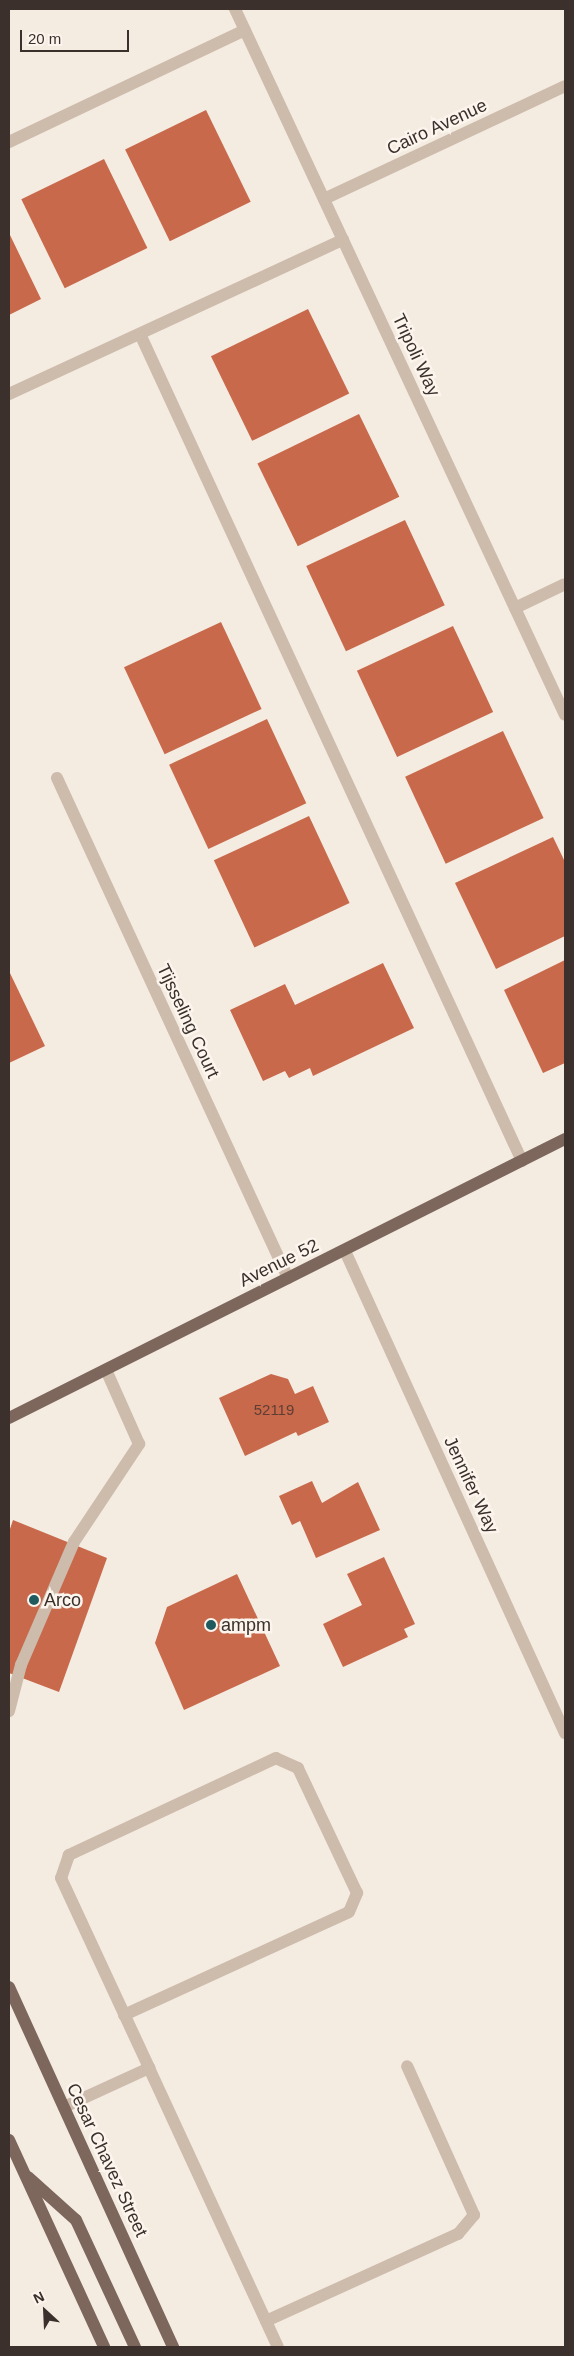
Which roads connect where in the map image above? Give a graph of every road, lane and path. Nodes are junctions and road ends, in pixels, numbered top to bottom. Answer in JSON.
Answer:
{"nodes":[{"id":1,"x":235,"y":9,"type":"edge"},
{"id":2,"x":245,"y":30,"type":"junction"},
{"id":3,"x":565,"y":86,"type":"edge"},
{"id":4,"x":9,"y":142,"type":"edge"},
{"id":5,"x":324,"y":200,"type":"junction"},
{"id":6,"x":343,"y":240,"type":"junction"},
{"id":7,"x":140,"y":334,"type":"junction"},
{"id":8,"x":9,"y":394,"type":"edge"},
{"id":9,"x":565,"y":584,"type":"edge"},
{"id":10,"x":515,"y":608,"type":"junction"},
{"id":11,"x":565,"y":715,"type":"edge"},
{"id":12,"x":57,"y":778,"type":"dead end"},
{"id":13,"x":565,"y":1139,"type":"edge"},
{"id":14,"x":522,"y":1161,"type":"junction"},
{"id":15,"x":345,"y":1251,"type":"junction"},
{"id":16,"x":288,"y":1278,"type":"junction"},
{"id":17,"x":106,"y":1370,"type":"junction"},
{"id":18,"x":9,"y":1418,"type":"edge"},
{"id":19,"x":9,"y":1712,"type":"edge"},
{"id":20,"x":565,"y":1733,"type":"edge"},
{"id":21,"x":9,"y":1987,"type":"edge"},
{"id":22,"x":124,"y":2015,"type":"junction"},
{"id":23,"x":407,"y":2066,"type":"dead end"},
{"id":24,"x":149,"y":2068,"type":"junction"},
{"id":25,"x":64,"y":2107,"type":"junction"},
{"id":26,"x":9,"y":2140,"type":"edge"},
{"id":27,"x":24,"y":2173,"type":"junction"},
{"id":28,"x":266,"y":2321,"type":"junction"},
{"id":29,"x":104,"y":2347,"type":"edge"},
{"id":30,"x":135,"y":2347,"type":"edge"},
{"id":31,"x":173,"y":2347,"type":"edge"},
{"id":32,"x":278,"y":2347,"type":"edge"}],
"edges":[{"from":1,"to":2,"type":"street","name":"Tripoli Way"},
{"from":2,"to":4,"type":"street"},
{"from":2,"to":5,"type":"street","name":"Tripoli Way"},
{"from":3,"to":5,"type":"street","name":"Cairo Avenue"},
{"from":5,"to":6,"type":"street","name":"Tripoli Way"},
{"from":6,"to":7,"type":"street"},
{"from":6,"to":10,"type":"street","name":"Tripoli Way"},
{"from":7,"to":8,"type":"street"},
{"from":7,"to":14,"type":"street"},
{"from":9,"to":10,"type":"street"},
{"from":10,"to":11,"type":"street","name":"Tripoli Way"},
{"from":12,"to":16,"type":"street","name":"Tijsseling Court"},
{"from":13,"to":14,"type":"main road","name":"Avenue 52"},
{"from":14,"to":15,"type":"main road","name":"Avenue 52"},
{"from":15,"to":16,"type":"main road","name":"Avenue 52"},
{"from":15,"to":20,"type":"street","name":"Jennifer Way"},
{"from":16,"to":17,"type":"main road","name":"Avenue 52"},
{"from":17,"to":18,"type":"main road","name":"Avenue 52"},
{"from":17,"to":19,"type":"street"},
{"from":21,"to":25,"type":"main road","name":"Cesar Chavez Street"},
{"from":22,"to":22,"type":"street"},
{"from":22,"to":24,"type":"street"},
{"from":23,"to":28,"type":"street"},
{"from":24,"to":25,"type":"street"},
{"from":24,"to":28,"type":"street"},
{"from":25,"to":31,"type":"main road","name":"Cesar Chavez Street"},
{"from":26,"to":27,"type":"main road"},
{"from":27,"to":29,"type":"main road"},
{"from":27,"to":30,"type":"main road"},
{"from":28,"to":32,"type":"street"}]}
